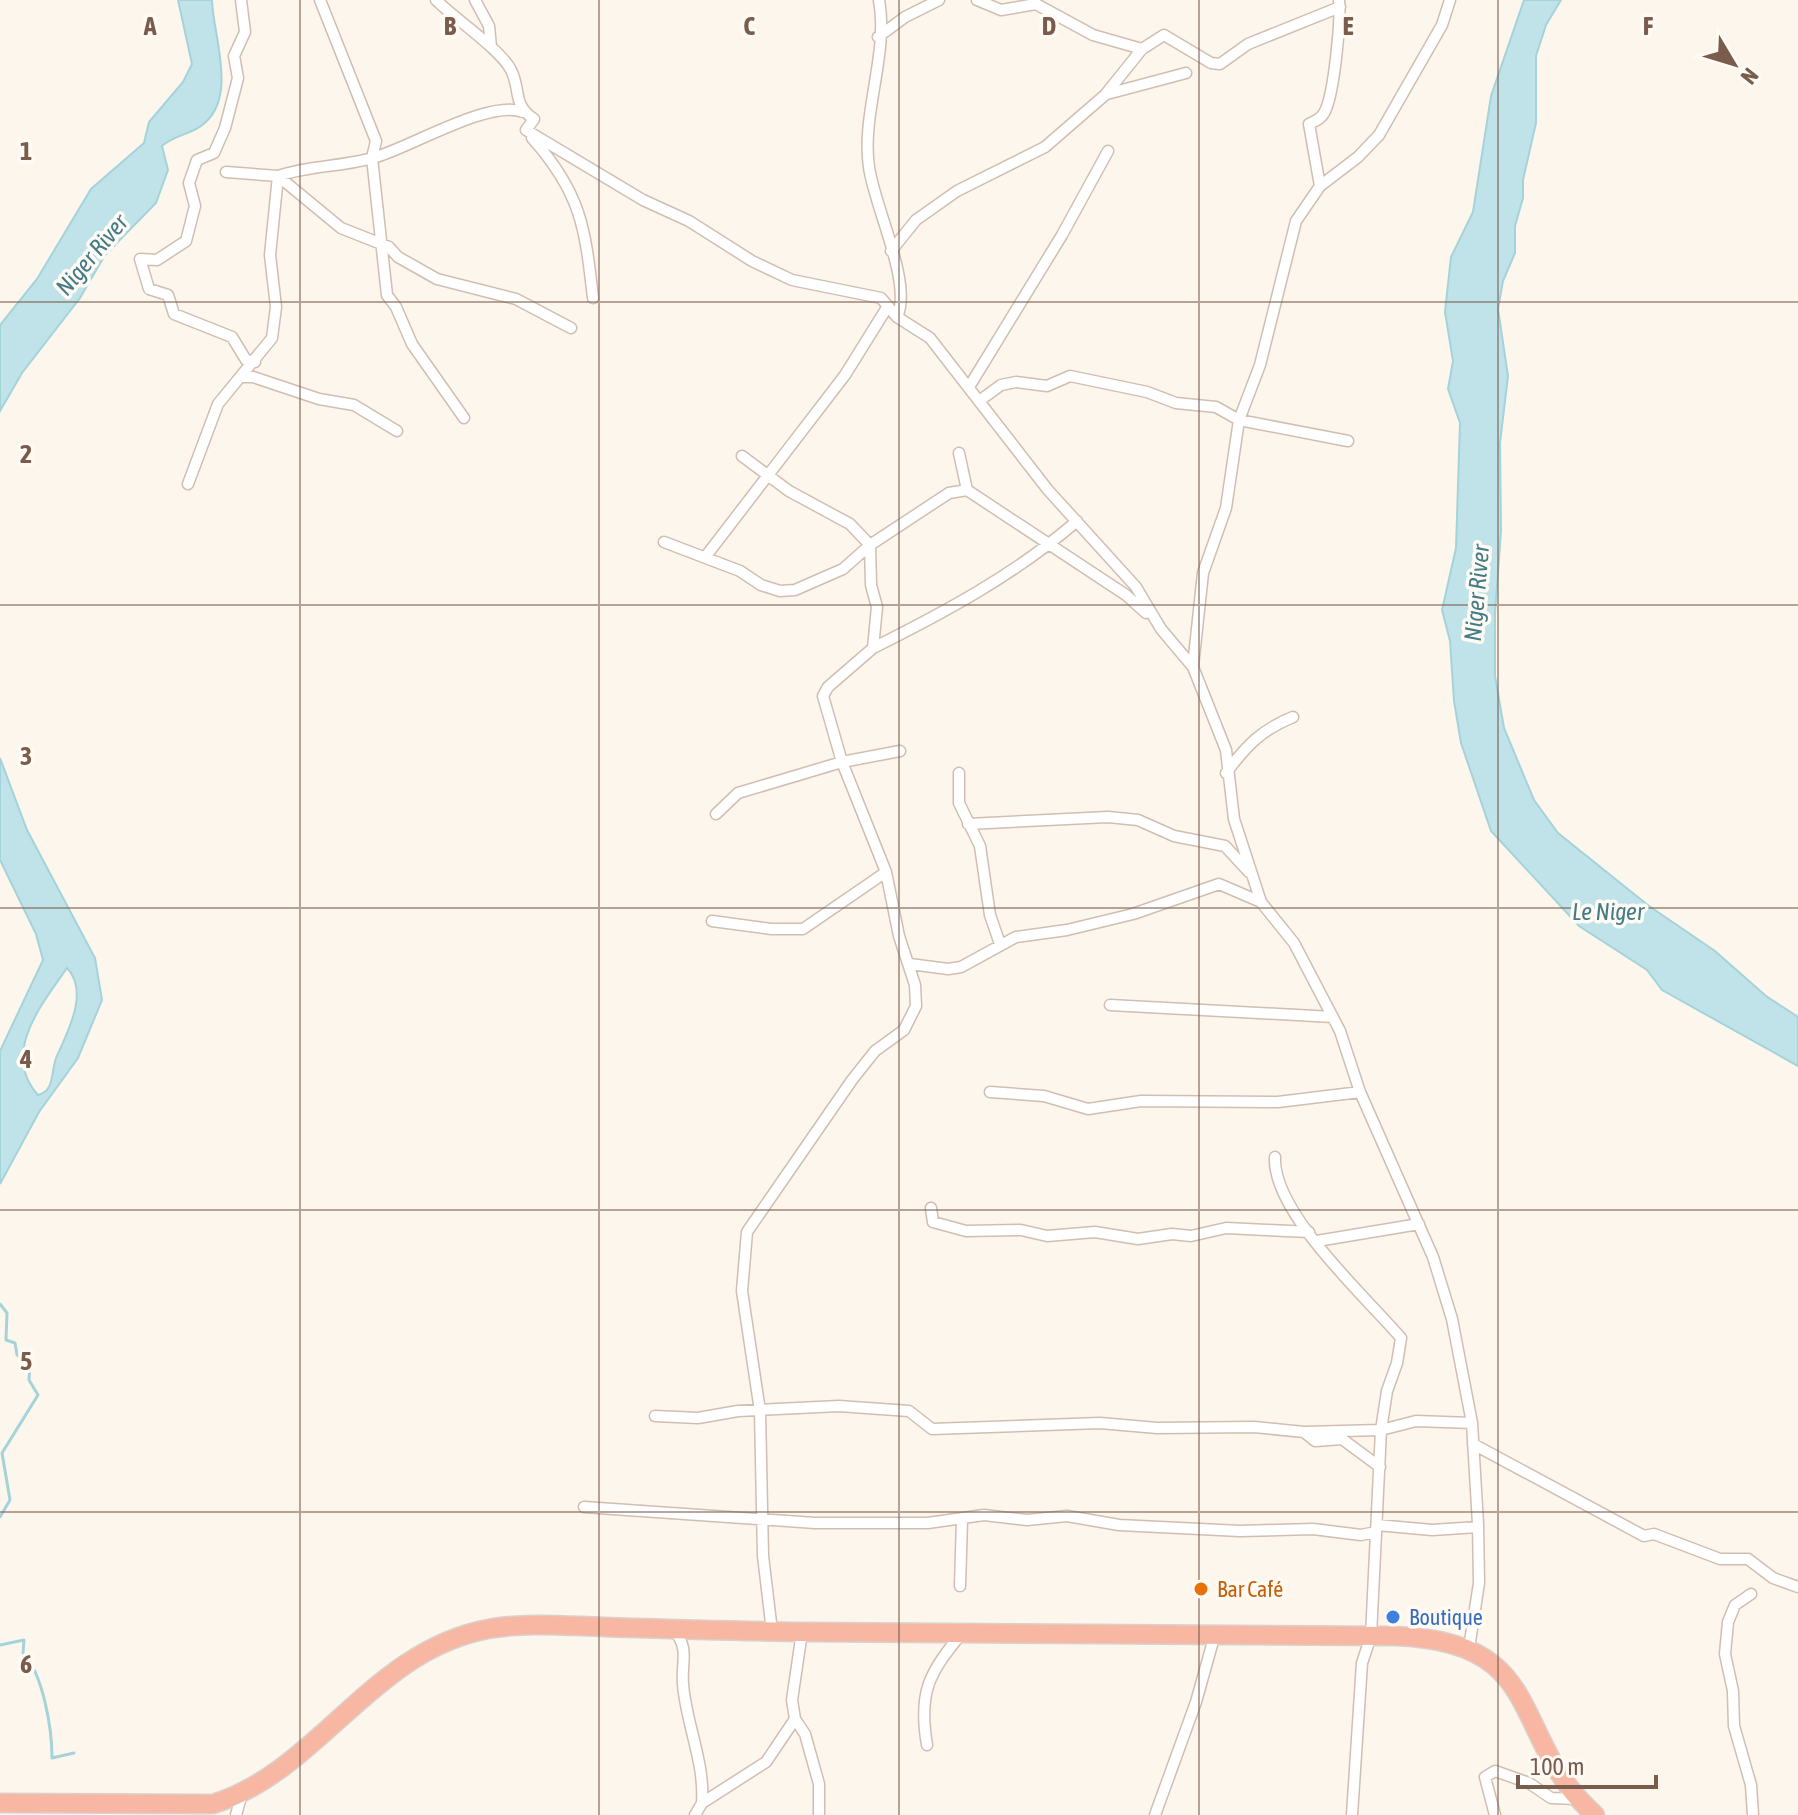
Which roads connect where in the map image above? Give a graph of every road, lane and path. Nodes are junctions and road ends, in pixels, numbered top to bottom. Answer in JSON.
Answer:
{"nodes":[{"id":1,"x":241,"y":0,"type":"edge"},
{"id":2,"x":320,"y":0,"type":"edge"},
{"id":3,"x":436,"y":0,"type":"edge"},
{"id":4,"x":475,"y":0,"type":"edge"},
{"id":5,"x":879,"y":0,"type":"edge"},
{"id":6,"x":939,"y":0,"type":"edge"},
{"id":7,"x":977,"y":0,"type":"edge"},
{"id":8,"x":1450,"y":0,"type":"edge"},
{"id":9,"x":1340,"y":4,"type":"edge"},
{"id":10,"x":878,"y":37,"type":"junction"},
{"id":11,"x":491,"y":47,"type":"junction"},
{"id":12,"x":1142,"y":49,"type":"junction"},
{"id":13,"x":1186,"y":73,"type":"dead end"},
{"id":14,"x":1105,"y":95,"type":"junction"},
{"id":15,"x":523,"y":112,"type":"junction"},
{"id":16,"x":526,"y":130,"type":"junction"},
{"id":17,"x":1108,"y":151,"type":"dead end"},
{"id":18,"x":372,"y":158,"type":"junction"},
{"id":19,"x":226,"y":172,"type":"dead end"},
{"id":20,"x":278,"y":176,"type":"junction"},
{"id":21,"x":1320,"y":186,"type":"junction"},
{"id":22,"x":379,"y":243,"type":"junction"},
{"id":23,"x":891,"y":251,"type":"junction"},
{"id":24,"x":593,"y":298,"type":"dead end"},
{"id":25,"x":888,"y":306,"type":"junction"},
{"id":26,"x":897,"y":317,"type":"junction"},
{"id":27,"x":571,"y":328,"type":"dead end"},
{"id":28,"x":255,"y":362,"type":"junction"},
{"id":29,"x":241,"y":377,"type":"junction"},
{"id":30,"x":969,"y":387,"type":"junction"},
{"id":31,"x":979,"y":401,"type":"junction"},
{"id":32,"x":464,"y":418,"type":"dead end"},
{"id":33,"x":1239,"y":420,"type":"junction"},
{"id":34,"x":397,"y":431,"type":"dead end"},
{"id":35,"x":1348,"y":441,"type":"dead end"},
{"id":36,"x":959,"y":453,"type":"dead end"},
{"id":37,"x":742,"y":456,"type":"dead end"},
{"id":38,"x":769,"y":476,"type":"junction"},
{"id":39,"x":188,"y":484,"type":"dead end"},
{"id":40,"x":967,"y":490,"type":"junction"},
{"id":41,"x":1077,"y":521,"type":"junction"},
{"id":42,"x":664,"y":542,"type":"dead end"},
{"id":43,"x":870,"y":545,"type":"junction"},
{"id":44,"x":1050,"y":545,"type":"junction"},
{"id":45,"x":706,"y":556,"type":"junction"},
{"id":46,"x":1161,"y":629,"type":"junction"},
{"id":47,"x":873,"y":648,"type":"junction"},
{"id":48,"x":1193,"y":667,"type":"junction"},
{"id":49,"x":1293,"y":717,"type":"dead end"},
{"id":50,"x":900,"y":751,"type":"dead end"},
{"id":51,"x":842,"y":762,"type":"junction"},
{"id":52,"x":959,"y":773,"type":"dead end"},
{"id":53,"x":1226,"y":773,"type":"junction"},
{"id":54,"x":716,"y":814,"type":"dead end"},
{"id":55,"x":968,"y":824,"type":"junction"},
{"id":56,"x":886,"y":872,"type":"junction"},
{"id":57,"x":1253,"y":877,"type":"junction"},
{"id":58,"x":1261,"y":902,"type":"junction"},
{"id":59,"x":712,"y":921,"type":"dead end"},
{"id":60,"x":1000,"y":944,"type":"junction"},
{"id":61,"x":910,"y":964,"type":"junction"},
{"id":62,"x":1110,"y":1005,"type":"dead end"},
{"id":63,"x":1333,"y":1017,"type":"junction"},
{"id":64,"x":990,"y":1092,"type":"dead end"},
{"id":65,"x":1360,"y":1092,"type":"junction"},
{"id":66,"x":1275,"y":1157,"type":"dead end"},
{"id":67,"x":931,"y":1208,"type":"dead end"},
{"id":68,"x":1419,"y":1224,"type":"junction"},
{"id":69,"x":1309,"y":1232,"type":"junction"},
{"id":70,"x":1317,"y":1241,"type":"junction"},
{"id":71,"x":760,"y":1411,"type":"junction"},
{"id":72,"x":655,"y":1416,"type":"dead end"},
{"id":73,"x":1472,"y":1423,"type":"junction"},
{"id":74,"x":1381,"y":1430,"type":"junction"},
{"id":75,"x":1304,"y":1432,"type":"junction"},
{"id":76,"x":1473,"y":1444,"type":"junction"},
{"id":77,"x":1380,"y":1467,"type":"junction"},
{"id":78,"x":584,"y":1507,"type":"dead end"},
{"id":79,"x":763,"y":1520,"type":"junction"},
{"id":80,"x":962,"y":1520,"type":"junction"},
{"id":81,"x":1478,"y":1527,"type":"junction"},
{"id":82,"x":1377,"y":1528,"type":"junction"},
{"id":83,"x":960,"y":1586,"type":"dead end"},
{"id":84,"x":1798,"y":1587,"type":"edge"},
{"id":85,"x":1751,"y":1594,"type":"dead end"},
{"id":86,"x":673,"y":1629,"type":"junction"},
{"id":87,"x":772,"y":1631,"type":"junction"},
{"id":88,"x":802,"y":1632,"type":"junction"},
{"id":89,"x":962,"y":1633,"type":"junction"},
{"id":90,"x":1215,"y":1634,"type":"junction"},
{"id":91,"x":1371,"y":1636,"type":"junction"},
{"id":92,"x":1469,"y":1648,"type":"junction"},
{"id":93,"x":795,"y":1719,"type":"junction"},
{"id":94,"x":927,"y":1745,"type":"dead end"},
{"id":95,"x":1577,"y":1799,"type":"junction"},
{"id":96,"x":0,"y":1803,"type":"edge"},
{"id":97,"x":239,"y":1803,"type":"edge"},
{"id":98,"x":702,"y":1803,"type":"junction"},
{"id":99,"x":227,"y":1815,"type":"edge"},
{"id":100,"x":695,"y":1815,"type":"edge"},
{"id":101,"x":819,"y":1815,"type":"edge"},
{"id":102,"x":1155,"y":1815,"type":"edge"},
{"id":103,"x":1352,"y":1815,"type":"edge"},
{"id":104,"x":1495,"y":1815,"type":"edge"},
{"id":105,"x":1595,"y":1815,"type":"edge"},
{"id":106,"x":1753,"y":1815,"type":"edge"}],
"edges":[{"from":1,"to":28,"type":"street"},
{"from":2,"to":18,"type":"street"},
{"from":3,"to":11,"type":"street"},
{"from":4,"to":11,"type":"street"},
{"from":5,"to":10,"type":"street"},
{"from":6,"to":10,"type":"street"},
{"from":7,"to":12,"type":"street"},
{"from":8,"to":21,"type":"street"},
{"from":9,"to":12,"type":"street"},
{"from":9,"to":21,"type":"street"},
{"from":10,"to":23,"type":"street"},
{"from":11,"to":15,"type":"street"},
{"from":12,"to":14,"type":"street"},
{"from":13,"to":14,"type":"street"},
{"from":14,"to":23,"type":"street"},
{"from":15,"to":16,"type":"street"},
{"from":15,"to":18,"type":"street"},
{"from":16,"to":24,"type":"street"},
{"from":16,"to":25,"type":"street"},
{"from":17,"to":30,"type":"street"},
{"from":18,"to":20,"type":"street"},
{"from":18,"to":22,"type":"street"},
{"from":19,"to":20,"type":"street"},
{"from":20,"to":22,"type":"street"},
{"from":20,"to":28,"type":"street"},
{"from":21,"to":33,"type":"street"},
{"from":22,"to":27,"type":"street"},
{"from":22,"to":32,"type":"street"},
{"from":23,"to":26,"type":"street"},
{"from":25,"to":26,"type":"street"},
{"from":25,"to":38,"type":"street"},
{"from":26,"to":30,"type":"street"},
{"from":28,"to":29,"type":"street"},
{"from":29,"to":34,"type":"street"},
{"from":29,"to":39,"type":"street"},
{"from":30,"to":31,"type":"street"},
{"from":31,"to":33,"type":"street"},
{"from":31,"to":41,"type":"street"},
{"from":33,"to":35,"type":"street"},
{"from":33,"to":48,"type":"street"},
{"from":36,"to":40,"type":"street"},
{"from":37,"to":38,"type":"street"},
{"from":38,"to":43,"type":"street"},
{"from":38,"to":45,"type":"street"},
{"from":40,"to":43,"type":"street"},
{"from":40,"to":44,"type":"street"},
{"from":41,"to":44,"type":"street"},
{"from":41,"to":46,"type":"street"},
{"from":42,"to":45,"type":"street"},
{"from":43,"to":45,"type":"street"},
{"from":43,"to":47,"type":"street"},
{"from":44,"to":46,"type":"street"},
{"from":44,"to":47,"type":"street"},
{"from":46,"to":48,"type":"street"},
{"from":47,"to":51,"type":"street"},
{"from":48,"to":53,"type":"street"},
{"from":49,"to":53,"type":"street"},
{"from":50,"to":51,"type":"street"},
{"from":51,"to":54,"type":"street"},
{"from":51,"to":56,"type":"street"},
{"from":52,"to":55,"type":"street"},
{"from":53,"to":57,"type":"street"},
{"from":55,"to":57,"type":"street"},
{"from":55,"to":60,"type":"street"},
{"from":56,"to":59,"type":"street"},
{"from":56,"to":61,"type":"street"},
{"from":57,"to":58,"type":"street"},
{"from":58,"to":60,"type":"street"},
{"from":58,"to":63,"type":"street"},
{"from":60,"to":61,"type":"street"},
{"from":61,"to":71,"type":"street"},
{"from":62,"to":63,"type":"street"},
{"from":63,"to":65,"type":"street"},
{"from":64,"to":65,"type":"street"},
{"from":65,"to":68,"type":"street"},
{"from":66,"to":69,"type":"street"},
{"from":67,"to":69,"type":"street"},
{"from":68,"to":70,"type":"street"},
{"from":68,"to":73,"type":"street"},
{"from":69,"to":70,"type":"street"},
{"from":70,"to":74,"type":"street"},
{"from":71,"to":72,"type":"street"},
{"from":71,"to":75,"type":"street"},
{"from":71,"to":79,"type":"street"},
{"from":73,"to":74,"type":"street"},
{"from":73,"to":76,"type":"street"},
{"from":74,"to":75,"type":"street"},
{"from":74,"to":77,"type":"street"},
{"from":75,"to":77,"type":"street"},
{"from":76,"to":81,"type":"street"},
{"from":76,"to":84,"type":"street"},
{"from":77,"to":82,"type":"street"},
{"from":78,"to":79,"type":"street"},
{"from":79,"to":80,"type":"street"},
{"from":79,"to":87,"type":"street"},
{"from":80,"to":82,"type":"street"},
{"from":80,"to":83,"type":"street"},
{"from":81,"to":82,"type":"street"},
{"from":81,"to":92,"type":"street"},
{"from":82,"to":91,"type":"street"},
{"from":85,"to":106,"type":"street"},
{"from":86,"to":87,"type":"highway"},
{"from":86,"to":97,"type":"highway"},
{"from":86,"to":98,"type":"street"},
{"from":87,"to":88,"type":"highway"},
{"from":88,"to":89,"type":"highway"},
{"from":88,"to":93,"type":"street"},
{"from":89,"to":90,"type":"highway"},
{"from":89,"to":94,"type":"street"},
{"from":90,"to":91,"type":"highway"},
{"from":90,"to":102,"type":"street"},
{"from":91,"to":92,"type":"highway"},
{"from":91,"to":103,"type":"street"},
{"from":92,"to":95,"type":"highway"},
{"from":93,"to":98,"type":"street"},
{"from":93,"to":101,"type":"street"},
{"from":95,"to":104,"type":"street"},
{"from":95,"to":105,"type":"highway"},
{"from":96,"to":97,"type":"highway"},
{"from":97,"to":99,"type":"street"},
{"from":98,"to":100,"type":"street"}]}
